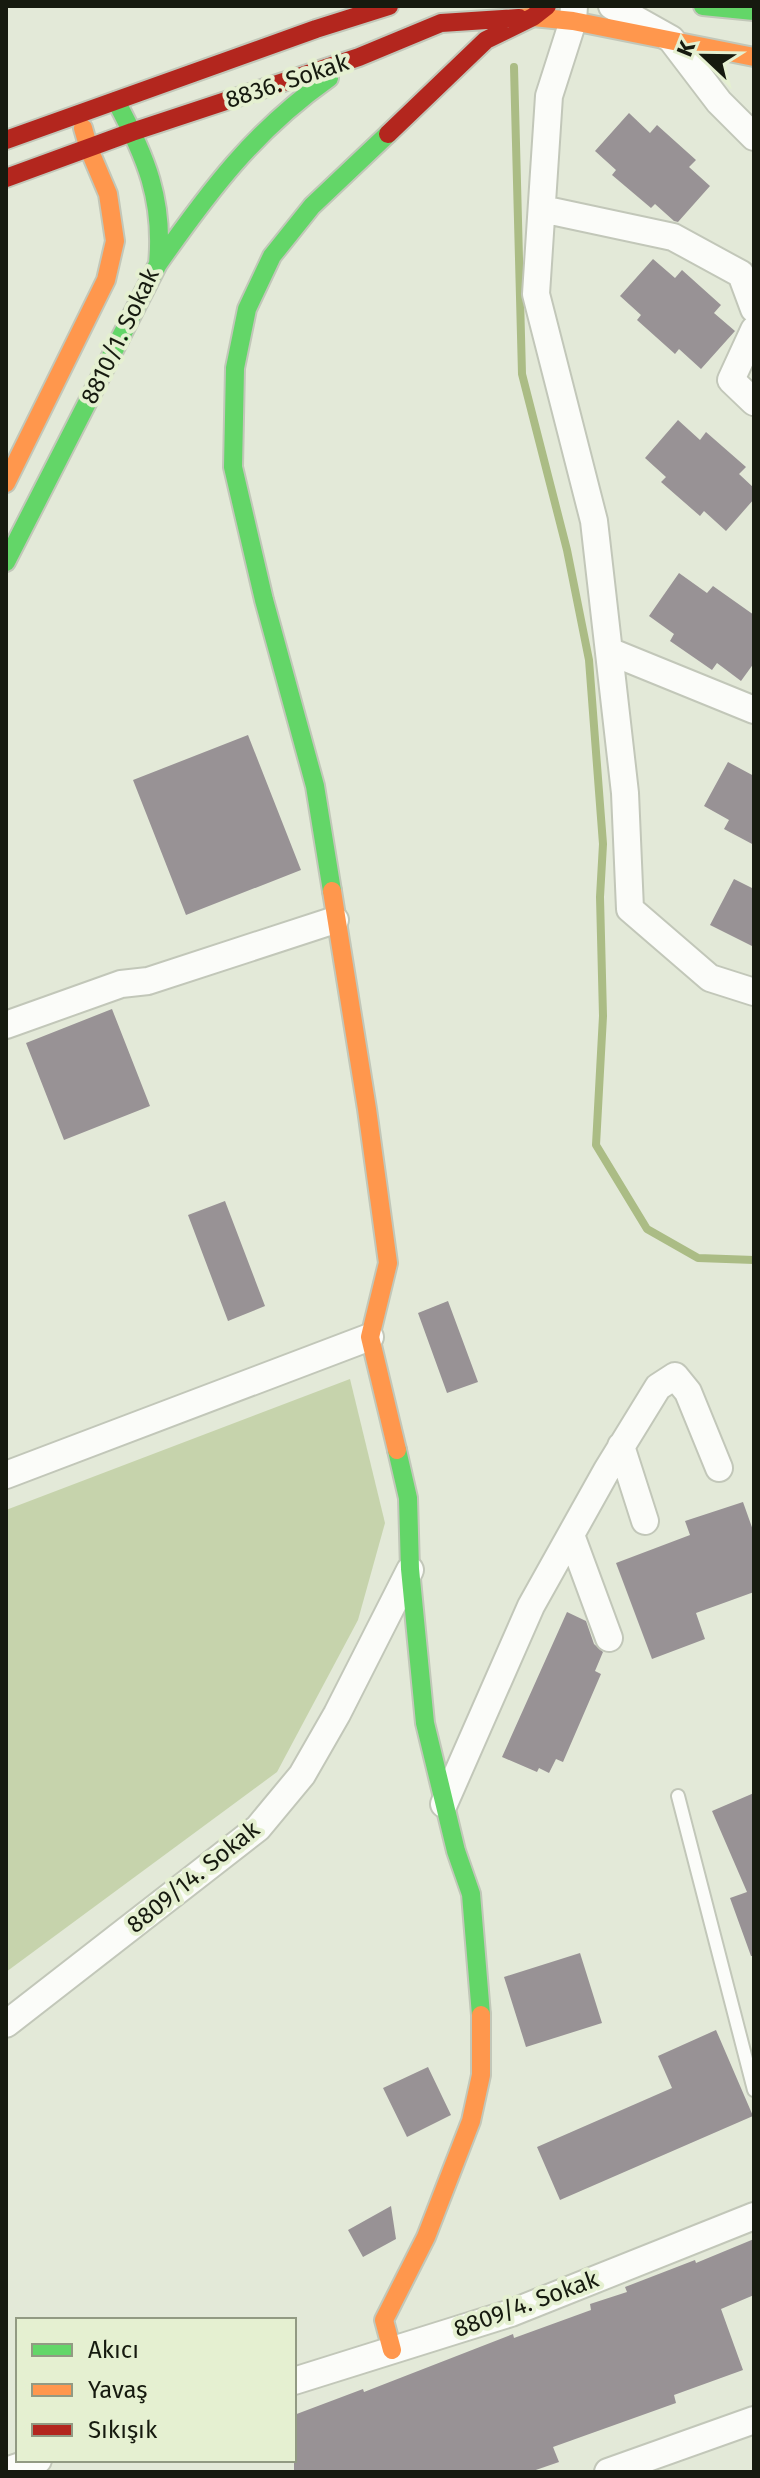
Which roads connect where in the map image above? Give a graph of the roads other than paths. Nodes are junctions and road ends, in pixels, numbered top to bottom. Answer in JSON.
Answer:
{"nodes":[{"id":1,"x":389,"y":6,"type":"edge"},
{"id":2,"x":612,"y":6,"type":"edge"},
{"id":3,"x":703,"y":6,"type":"edge"},
{"id":4,"x":538,"y":10,"type":"edge"},
{"id":5,"x":754,"y":11,"type":"edge"},
{"id":6,"x":573,"y":14,"type":"edge"},
{"id":7,"x":671,"y":39,"type":"junction"},
{"id":8,"x":359,"y":57,"type":"junction"},
{"id":9,"x":754,"y":57,"type":"edge"},
{"id":10,"x":116,"y":101,"type":"junction"},
{"id":11,"x":80,"y":114,"type":"junction"},
{"id":12,"x":132,"y":132,"type":"junction"},
{"id":13,"x":754,"y":137,"type":"edge"},
{"id":14,"x":6,"y":140,"type":"edge"},
{"id":15,"x":89,"y":149,"type":"junction"},
{"id":16,"x":6,"y":178,"type":"edge"},
{"id":17,"x":542,"y":209,"type":"junction"},
{"id":18,"x":158,"y":264,"type":"junction"},
{"id":19,"x":754,"y":309,"type":"edge"},
{"id":20,"x":754,"y":330,"type":"edge"},
{"id":21,"x":754,"y":402,"type":"edge"},
{"id":22,"x":14,"y":447,"type":"edge"},
{"id":23,"x":6,"y":483,"type":"edge"},
{"id":24,"x":6,"y":562,"type":"edge"},
{"id":25,"x":609,"y":651,"type":"junction"},
{"id":26,"x":754,"y":710,"type":"edge"},
{"id":27,"x":335,"y":920,"type":"junction"},
{"id":28,"x":754,"y":992,"type":"edge"},
{"id":29,"x":6,"y":1025,"type":"edge"},
{"id":30,"x":370,"y":1337,"type":"junction"},
{"id":31,"x":621,"y":1446,"type":"junction"},
{"id":32,"x":719,"y":1468,"type":"dead end"},
{"id":33,"x":6,"y":1475,"type":"edge"},
{"id":34,"x":645,"y":1521,"type":"dead end"},
{"id":35,"x":571,"y":1535,"type":"junction"},
{"id":36,"x":410,"y":1569,"type":"junction"},
{"id":37,"x":609,"y":1638,"type":"dead end"},
{"id":38,"x":678,"y":1796,"type":"dead end"},
{"id":39,"x":444,"y":1804,"type":"junction"},
{"id":40,"x":6,"y":2024,"type":"edge"},
{"id":41,"x":754,"y":2090,"type":"edge"},
{"id":42,"x":754,"y":2216,"type":"edge"},
{"id":43,"x":392,"y":2350,"type":"junction"},
{"id":44,"x":296,"y":2380,"type":"edge"},
{"id":45,"x":754,"y":2420,"type":"edge"},
{"id":46,"x":608,"y":2472,"type":"edge"}],
"edges":[{"from":1,"to":10,"type":"street"},
{"from":2,"to":7,"type":"street"},
{"from":3,"to":5,"type":"street"},
{"from":4,"to":6,"type":"street","name":"8836. Sokak"},
{"from":4,"to":8,"type":"street","name":"8836. Sokak"},
{"from":4,"to":27,"type":"street"},
{"from":6,"to":7,"type":"street","name":"8836. Sokak"},
{"from":6,"to":17,"type":"street"},
{"from":7,"to":9,"type":"street","name":"8836. Sokak"},
{"from":7,"to":13,"type":"street"},
{"from":8,"to":12,"type":"street","name":"8836. Sokak"},
{"from":8,"to":18,"type":"street"},
{"from":10,"to":11,"type":"street"},
{"from":10,"to":12,"type":"street","name":"8810/1. Sokak"},
{"from":11,"to":14,"type":"street"},
{"from":11,"to":15,"type":"street","name":"8810/1. Sokak"},
{"from":12,"to":15,"type":"street","name":"8836. Sokak"},
{"from":12,"to":18,"type":"street","name":"8810/1. Sokak"},
{"from":15,"to":16,"type":"street","name":"8836. Sokak"},
{"from":15,"to":22,"type":"street","name":"8810/1. Sokak"},
{"from":17,"to":19,"type":"street"},
{"from":17,"to":25,"type":"street"},
{"from":18,"to":24,"type":"street","name":"8810/1. Sokak"},
{"from":20,"to":21,"type":"street"},
{"from":22,"to":23,"type":"street","name":"8810/1. Sokak"},
{"from":25,"to":26,"type":"street"},
{"from":25,"to":28,"type":"street"},
{"from":27,"to":29,"type":"street"},
{"from":27,"to":30,"type":"street"},
{"from":30,"to":33,"type":"street"},
{"from":30,"to":36,"type":"street"},
{"from":31,"to":32,"type":"street"},
{"from":31,"to":34,"type":"street"},
{"from":31,"to":35,"type":"street"},
{"from":35,"to":37,"type":"street"},
{"from":35,"to":39,"type":"street"},
{"from":36,"to":39,"type":"street"},
{"from":36,"to":40,"type":"street","name":"8809/14. Sokak"},
{"from":38,"to":41,"type":"lane"},
{"from":39,"to":43,"type":"street"},
{"from":42,"to":43,"type":"street","name":"8809/4. Sokak"},
{"from":43,"to":44,"type":"street","name":"8809/4. Sokak"},
{"from":45,"to":46,"type":"street"}]}
